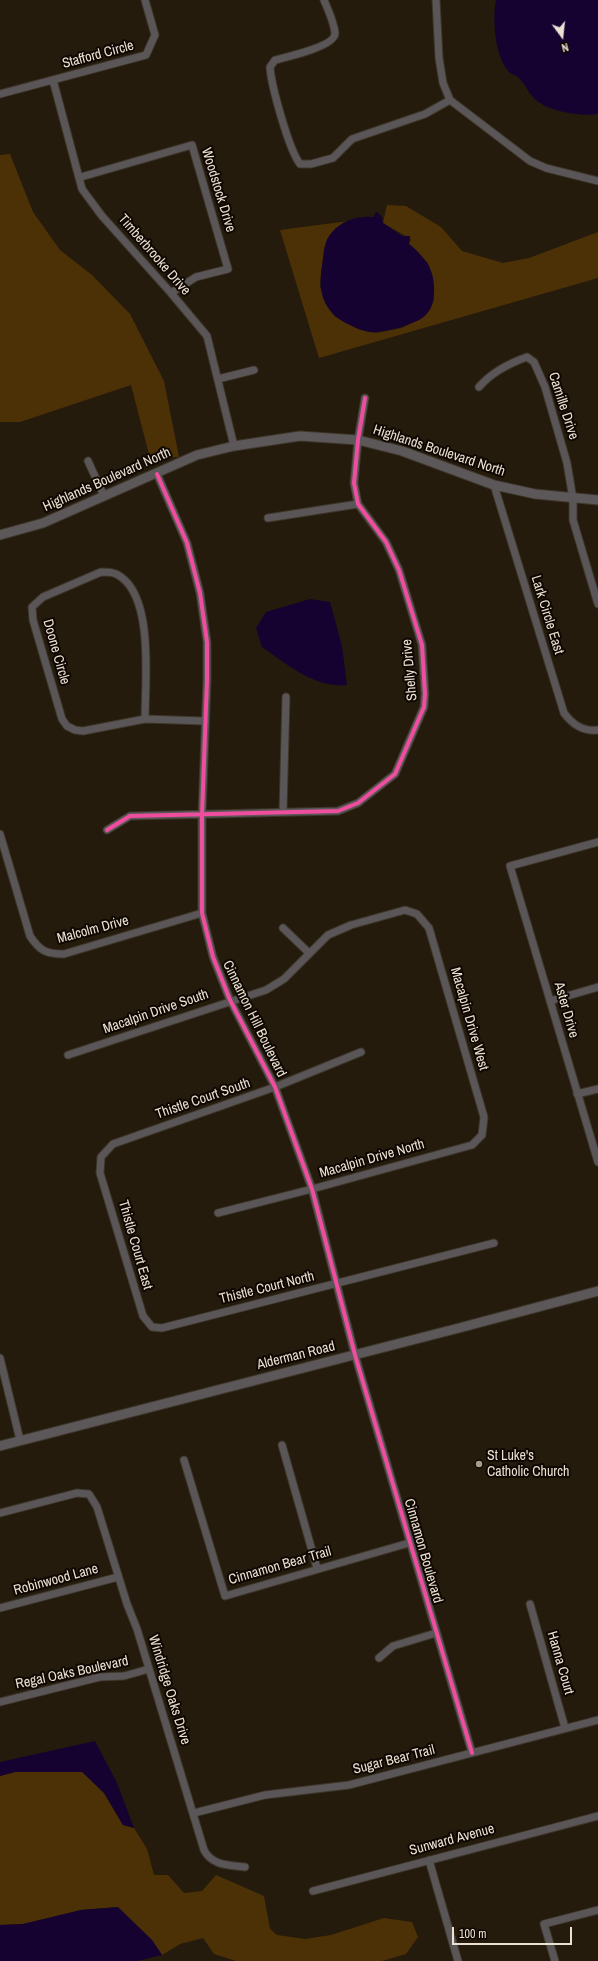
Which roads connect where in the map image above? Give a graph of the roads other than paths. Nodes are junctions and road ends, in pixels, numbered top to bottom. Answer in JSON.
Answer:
{"nodes":[{"id":1,"x":145,"y":0,"type":"edge"},
{"id":2,"x":324,"y":0,"type":"edge"},
{"id":3,"x":436,"y":0,"type":"edge"},
{"id":4,"x":53,"y":80,"type":"junction"},
{"id":5,"x":0,"y":94,"type":"edge"},
{"id":6,"x":450,"y":100,"type":"junction"},
{"id":7,"x":80,"y":176,"type":"junction"},
{"id":8,"x":598,"y":181,"type":"edge"},
{"id":9,"x":171,"y":293,"type":"junction"},
{"id":10,"x":254,"y":370,"type":"dead end"},
{"id":11,"x":218,"y":379,"type":"junction"},
{"id":12,"x":479,"y":387,"type":"dead end"},
{"id":13,"x":365,"y":398,"type":"dead end"},
{"id":14,"x":358,"y":440,"type":"junction"},
{"id":15,"x":234,"y":446,"type":"junction"},
{"id":16,"x":88,"y":461,"type":"dead end"},
{"id":17,"x":157,"y":474,"type":"junction"},
{"id":18,"x":494,"y":485,"type":"junction"},
{"id":19,"x":104,"y":496,"type":"junction"},
{"id":20,"x":573,"y":499,"type":"junction"},
{"id":21,"x":598,"y":500,"type":"edge"},
{"id":22,"x":358,"y":504,"type":"junction"},
{"id":23,"x":268,"y":518,"type":"dead end"},
{"id":24,"x":0,"y":535,"type":"edge"},
{"id":25,"x":598,"y":604,"type":"edge"},
{"id":26,"x":286,"y":697,"type":"dead end"},
{"id":27,"x":145,"y":719,"type":"junction"},
{"id":28,"x":204,"y":721,"type":"junction"},
{"id":29,"x":598,"y":730,"type":"edge"},
{"id":30,"x":283,"y":812,"type":"junction"},
{"id":31,"x":202,"y":815,"type":"junction"},
{"id":32,"x":107,"y":830,"type":"dead end"},
{"id":33,"x":0,"y":834,"type":"edge"},
{"id":34,"x":598,"y":842,"type":"edge"},
{"id":35,"x":202,"y":913,"type":"junction"},
{"id":36,"x":417,"y":914,"type":"joint"},
{"id":37,"x":283,"y":928,"type":"dead end"},
{"id":38,"x":309,"y":953,"type":"junction"},
{"id":39,"x":598,"y":987,"type":"edge"},
{"id":40,"x":230,"y":1000,"type":"junction"},
{"id":41,"x":550,"y":1001,"type":"junction"},
{"id":42,"x":361,"y":1052,"type":"dead end"},
{"id":43,"x":68,"y":1054,"type":"dead end"},
{"id":44,"x":275,"y":1087,"type":"junction"},
{"id":45,"x":598,"y":1089,"type":"edge"},
{"id":46,"x":577,"y":1094,"type":"junction"},
{"id":47,"x":482,"y":1135,"type":"joint"},
{"id":48,"x":101,"y":1157,"type":"joint"},
{"id":49,"x":598,"y":1162,"type":"edge"},
{"id":50,"x":312,"y":1189,"type":"junction"},
{"id":51,"x":218,"y":1213,"type":"dead end"},
{"id":52,"x":494,"y":1243,"type":"dead end"},
{"id":53,"x":337,"y":1283,"type":"junction"},
{"id":54,"x":598,"y":1291,"type":"edge"},
{"id":55,"x":162,"y":1328,"type":"joint"},
{"id":56,"x":355,"y":1355,"type":"junction"},
{"id":57,"x":0,"y":1358,"type":"edge"},
{"id":58,"x":3,"y":1379,"type":"edge"},
{"id":59,"x":20,"y":1440,"type":"junction"},
{"id":60,"x":282,"y":1445,"type":"dead end"},
{"id":61,"x":0,"y":1446,"type":"edge"},
{"id":62,"x":184,"y":1460,"type":"dead end"},
{"id":63,"x":0,"y":1513,"type":"edge"},
{"id":64,"x":409,"y":1543,"type":"junction"},
{"id":65,"x":317,"y":1568,"type":"junction"},
{"id":66,"x":118,"y":1576,"type":"junction"},
{"id":67,"x":530,"y":1604,"type":"dead end"},
{"id":68,"x":0,"y":1608,"type":"edge"},
{"id":69,"x":436,"y":1633,"type":"junction"},
{"id":70,"x":379,"y":1658,"type":"dead end"},
{"id":71,"x":149,"y":1669,"type":"junction"},
{"id":72,"x":0,"y":1702,"type":"edge"},
{"id":73,"x":598,"y":1720,"type":"edge"},
{"id":74,"x":565,"y":1728,"type":"junction"},
{"id":75,"x":472,"y":1753,"type":"junction"},
{"id":76,"x":194,"y":1813,"type":"junction"},
{"id":77,"x":598,"y":1816,"type":"edge"},
{"id":78,"x":429,"y":1860,"type":"junction"},
{"id":79,"x":245,"y":1867,"type":"dead end"},
{"id":80,"x":313,"y":1891,"type":"dead end"},
{"id":81,"x":598,"y":1910,"type":"edge"},
{"id":82,"x":458,"y":1961,"type":"edge"},
{"id":83,"x":555,"y":1961,"type":"edge"}],
"edges":[{"from":1,"to":4,"type":"street","name":"Stafford Circle"},
{"from":2,"to":6,"type":"street"},
{"from":3,"to":6,"type":"street"},
{"from":4,"to":5,"type":"street","name":"Stafford Circle"},
{"from":4,"to":7,"type":"street","name":"Timberbrooke Drive"},
{"from":6,"to":8,"type":"street"},
{"from":7,"to":9,"type":"street","name":"Timberbrooke Drive"},
{"from":7,"to":9,"type":"street","name":"Woodstock Drive"},
{"from":9,"to":11,"type":"street","name":"Timberbrooke Drive"},
{"from":10,"to":11,"type":"street"},
{"from":11,"to":15,"type":"street","name":"Timberbrooke Drive"},
{"from":12,"to":20,"type":"street","name":"Camille Drive"},
{"from":13,"to":14,"type":"street","name":"Shelly Drive"},
{"from":14,"to":15,"type":"street","name":"Highlands Boulevard North"},
{"from":14,"to":18,"type":"street","name":"Highlands Boulevard North"},
{"from":14,"to":22,"type":"street","name":"Shelly Drive"},
{"from":15,"to":17,"type":"street","name":"Highlands Boulevard North"},
{"from":16,"to":19,"type":"street"},
{"from":17,"to":19,"type":"street","name":"Highlands Boulevard North"},
{"from":17,"to":28,"type":"street","name":"Cinnamon Hill Boulevard"},
{"from":18,"to":20,"type":"street","name":"Highlands Boulevard North"},
{"from":18,"to":29,"type":"street","name":"Lark Circle East"},
{"from":19,"to":24,"type":"street","name":"Highlands Boulevard North"},
{"from":20,"to":21,"type":"street","name":"Highlands Boulevard North"},
{"from":20,"to":25,"type":"street"},
{"from":22,"to":23,"type":"street"},
{"from":22,"to":30,"type":"street","name":"Shelly Drive"},
{"from":26,"to":30,"type":"street"},
{"from":27,"to":27,"type":"street","name":"Doone Circle"},
{"from":27,"to":28,"type":"street","name":"Doone Circle"},
{"from":28,"to":31,"type":"street","name":"Cinnamon Hill Boulevard"},
{"from":30,"to":31,"type":"street","name":"Shelly Drive"},
{"from":31,"to":32,"type":"street","name":"Shelly Drive"},
{"from":31,"to":35,"type":"street","name":"Cinnamon Hill Boulevard"},
{"from":33,"to":35,"type":"street","name":"Malcolm Drive"},
{"from":34,"to":41,"type":"street","name":"Aster Drive"},
{"from":35,"to":40,"type":"street","name":"Cinnamon Hill Boulevard"},
{"from":36,"to":38,"type":"street","name":"Macalpin Drive South"},
{"from":36,"to":47,"type":"street","name":"Macalpin Drive West"},
{"from":37,"to":38,"type":"street"},
{"from":38,"to":40,"type":"street","name":"Macalpin Drive South"},
{"from":39,"to":41,"type":"street"},
{"from":40,"to":43,"type":"street","name":"Macalpin Drive South"},
{"from":40,"to":44,"type":"street","name":"Cinnamon Hill Boulevard"},
{"from":41,"to":46,"type":"street","name":"Aster Drive"},
{"from":42,"to":44,"type":"street","name":"Thistle Court South"},
{"from":44,"to":48,"type":"street","name":"Thistle Court South"},
{"from":44,"to":50,"type":"street","name":"Cinnamon Hill Boulevard"},
{"from":45,"to":46,"type":"street"},
{"from":46,"to":49,"type":"street","name":"Aster Drive"},
{"from":47,"to":50,"type":"street","name":"Macalpin Drive North"},
{"from":48,"to":55,"type":"street","name":"Thistle Court East"},
{"from":50,"to":51,"type":"street","name":"Macalpin Drive North"},
{"from":50,"to":53,"type":"street","name":"Cinnamon Hill Boulevard"},
{"from":52,"to":53,"type":"street","name":"Thistle Court North"},
{"from":53,"to":55,"type":"street","name":"Thistle Court North"},
{"from":53,"to":56,"type":"street","name":"Cinnamon Hill Boulevard"},
{"from":54,"to":56,"type":"street","name":"Alderman Road"},
{"from":56,"to":59,"type":"street","name":"Alderman Road"},
{"from":56,"to":64,"type":"street","name":"Cinnamon Boulevard"},
{"from":57,"to":58,"type":"street"},
{"from":58,"to":59,"type":"street"},
{"from":59,"to":61,"type":"street","name":"Alderman Road"},
{"from":60,"to":65,"type":"street"},
{"from":62,"to":65,"type":"street","name":"Cinnamon Bear Trail"},
{"from":63,"to":66,"type":"street","name":"Windridge Oaks Drive"},
{"from":64,"to":65,"type":"street","name":"Cinnamon Bear Trail"},
{"from":64,"to":69,"type":"street","name":"Cinnamon Boulevard"},
{"from":66,"to":68,"type":"street","name":"Robinwood Lane"},
{"from":66,"to":71,"type":"street","name":"Windridge Oaks Drive"},
{"from":67,"to":74,"type":"street","name":"Hanna Court"},
{"from":69,"to":70,"type":"street"},
{"from":69,"to":75,"type":"street","name":"Cinnamon Boulevard"},
{"from":71,"to":72,"type":"street","name":"Regal Oaks Boulevard"},
{"from":71,"to":76,"type":"street","name":"Windridge Oaks Drive"},
{"from":73,"to":74,"type":"street","name":"Sugar Bear Trail"},
{"from":74,"to":75,"type":"street","name":"Sugar Bear Trail"},
{"from":75,"to":76,"type":"street","name":"Sugar Bear Trail"},
{"from":76,"to":79,"type":"street","name":"Windridge Oaks Drive"},
{"from":77,"to":78,"type":"street","name":"Sunward Avenue"},
{"from":78,"to":80,"type":"street","name":"Sunward Avenue"},
{"from":78,"to":82,"type":"street"},
{"from":81,"to":83,"type":"street"}]}
